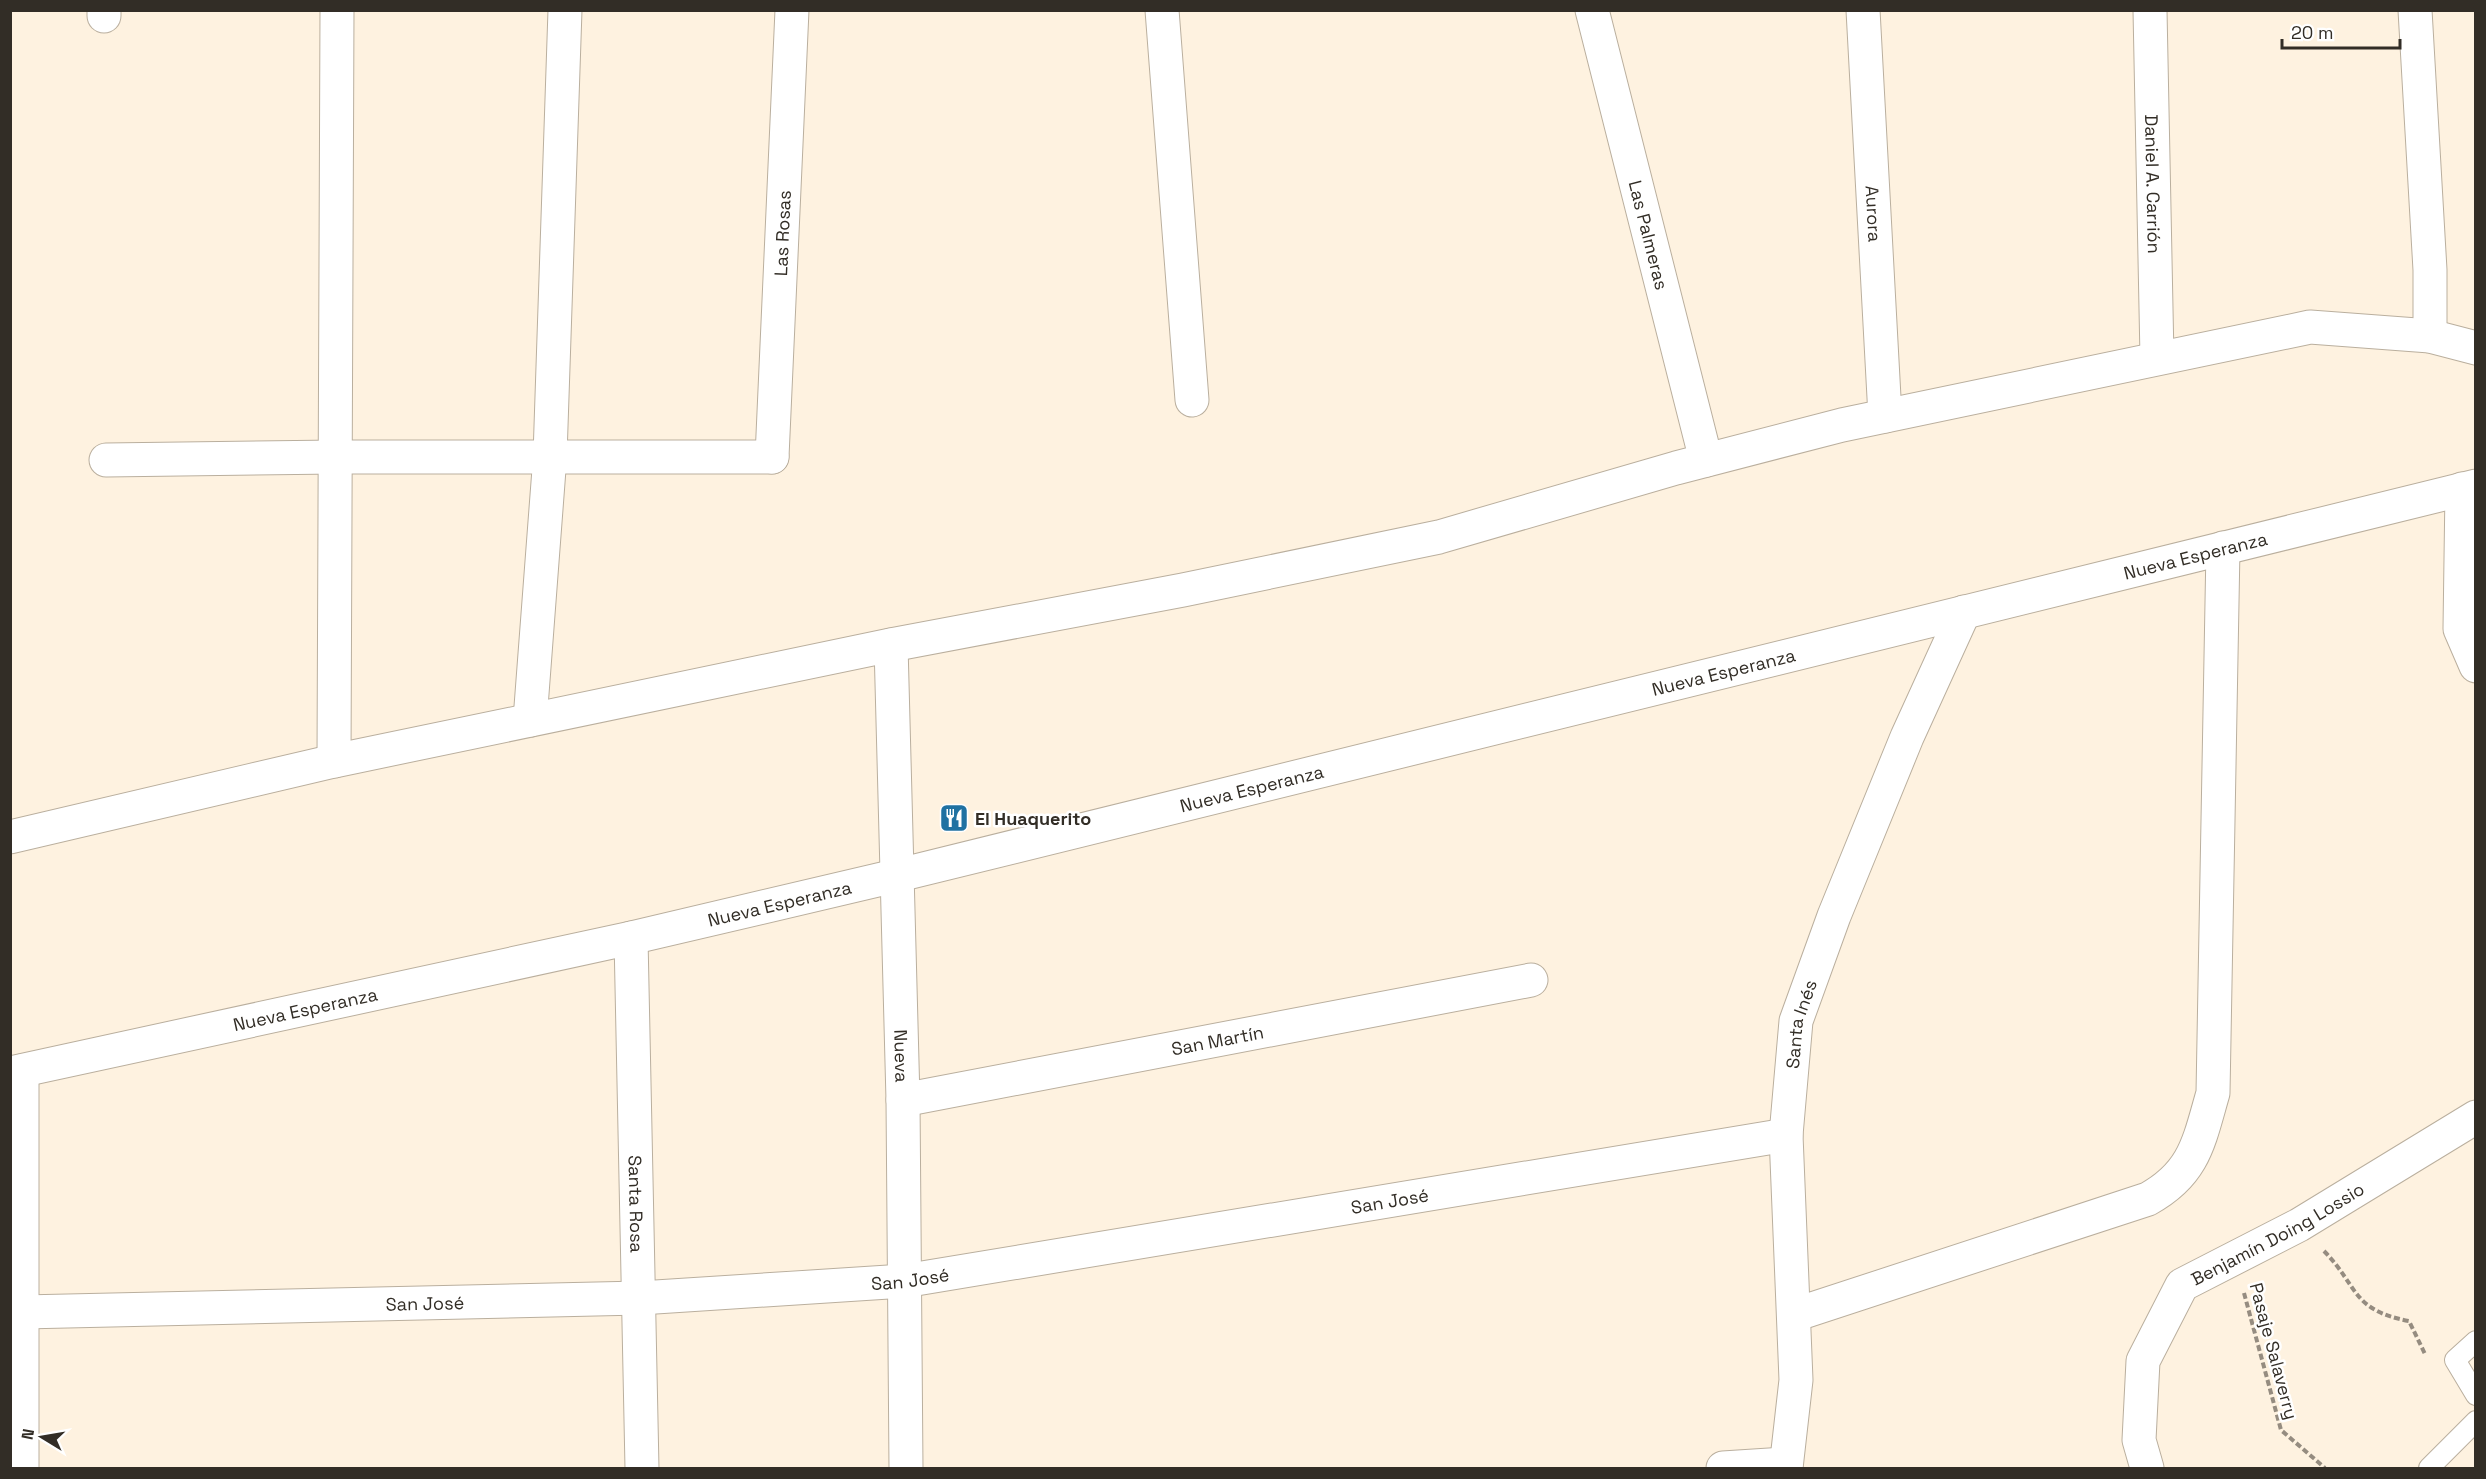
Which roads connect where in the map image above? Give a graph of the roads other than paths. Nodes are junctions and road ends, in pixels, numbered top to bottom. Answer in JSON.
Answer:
{"nodes":[{"id":1,"x":337,"y":10,"type":"edge"},
{"id":2,"x":565,"y":10,"type":"edge"},
{"id":3,"x":792,"y":10,"type":"edge"},
{"id":4,"x":1162,"y":10,"type":"edge"},
{"id":5,"x":1592,"y":10,"type":"edge"},
{"id":6,"x":1863,"y":10,"type":"edge"},
{"id":7,"x":2150,"y":10,"type":"edge"},
{"id":8,"x":2415,"y":10,"type":"edge"},
{"id":9,"x":2430,"y":336,"type":"junction"},
{"id":10,"x":2475,"y":348,"type":"edge"},
{"id":11,"x":2157,"y":358,"type":"junction"},
{"id":12,"x":1192,"y":400,"type":"dead end"},
{"id":13,"x":1885,"y":416,"type":"junction"},
{"id":14,"x":550,"y":456,"type":"junction"},
{"id":15,"x":337,"y":457,"type":"junction"},
{"id":16,"x":106,"y":460,"type":"dead end"},
{"id":17,"x":1706,"y":460,"type":"junction"},
{"id":18,"x":2469,"y":487,"type":"edge"},
{"id":19,"x":2223,"y":548,"type":"junction"},
{"id":20,"x":1964,"y":612,"type":"junction"},
{"id":21,"x":891,"y":645,"type":"junction"},
{"id":22,"x":2475,"y":666,"type":"edge"},
{"id":23,"x":530,"y":720,"type":"junction"},
{"id":24,"x":334,"y":761,"type":"junction"},
{"id":25,"x":10,"y":837,"type":"edge"},
{"id":26,"x":899,"y":874,"type":"junction"},
{"id":27,"x":631,"y":938,"type":"junction"},
{"id":28,"x":1531,"y":980,"type":"dead end"},
{"id":29,"x":16,"y":1072,"type":"edge"},
{"id":30,"x":903,"y":1100,"type":"junction"},
{"id":31,"x":2475,"y":1117,"type":"edge"},
{"id":32,"x":1786,"y":1136,"type":"junction"},
{"id":33,"x":904,"y":1281,"type":"junction"},
{"id":34,"x":640,"y":1298,"type":"junction"},
{"id":35,"x":23,"y":1312,"type":"junction"},
{"id":36,"x":1794,"y":1315,"type":"junction"},
{"id":37,"x":2475,"y":1341,"type":"edge"},
{"id":38,"x":2475,"y":1395,"type":"edge"},
{"id":39,"x":2475,"y":1421,"type":"edge"},
{"id":40,"x":1786,"y":1466,"type":"edge"},
{"id":41,"x":22,"y":1468,"type":"edge"},
{"id":42,"x":642,"y":1468,"type":"edge"},
{"id":43,"x":906,"y":1468,"type":"edge"},
{"id":44,"x":1723,"y":1468,"type":"edge"},
{"id":45,"x":2147,"y":1468,"type":"edge"},
{"id":46,"x":2429,"y":1468,"type":"edge"}],
"edges":[{"from":1,"to":15,"type":"street"},
{"from":2,"to":14,"type":"street"},
{"from":3,"to":14,"type":"street","name":"Las Rosas"},
{"from":4,"to":12,"type":"street"},
{"from":5,"to":17,"type":"street","name":"Las Palmeras"},
{"from":6,"to":13,"type":"street","name":"Aurora"},
{"from":7,"to":11,"type":"street","name":"Daniel A. Carrión"},
{"from":8,"to":9,"type":"street"},
{"from":9,"to":10,"type":"street"},
{"from":9,"to":11,"type":"street"},
{"from":11,"to":13,"type":"street"},
{"from":13,"to":17,"type":"street"},
{"from":14,"to":15,"type":"street"},
{"from":14,"to":23,"type":"street"},
{"from":15,"to":16,"type":"street"},
{"from":15,"to":24,"type":"street"},
{"from":17,"to":21,"type":"street"},
{"from":18,"to":19,"type":"street","name":"Nueva Esperanza"},
{"from":18,"to":22,"type":"street"},
{"from":19,"to":20,"type":"street","name":"Nueva Esperanza"},
{"from":19,"to":36,"type":"street"},
{"from":20,"to":26,"type":"street","name":"Nueva Esperanza"},
{"from":20,"to":32,"type":"street","name":"Santa Inés"},
{"from":21,"to":23,"type":"street"},
{"from":21,"to":26,"type":"street","name":"Nueva"},
{"from":23,"to":24,"type":"street"},
{"from":24,"to":25,"type":"street"},
{"from":26,"to":27,"type":"street","name":"Nueva Esperanza"},
{"from":26,"to":30,"type":"street","name":"Nueva"},
{"from":27,"to":29,"type":"street","name":"Nueva Esperanza"},
{"from":27,"to":34,"type":"street","name":"Santa Rosa"},
{"from":28,"to":30,"type":"street","name":"San Martín"},
{"from":29,"to":35,"type":"street"},
{"from":30,"to":33,"type":"street","name":"Nueva"},
{"from":31,"to":45,"type":"street","name":"Benjamín Doing Lossio"},
{"from":32,"to":33,"type":"street","name":"San José"},
{"from":32,"to":36,"type":"street","name":"Santa Inés"},
{"from":33,"to":34,"type":"street","name":"San José"},
{"from":33,"to":43,"type":"street","name":"Nueva"},
{"from":34,"to":35,"type":"street","name":"San José"},
{"from":34,"to":42,"type":"street","name":"Santa Rosa"},
{"from":35,"to":41,"type":"street"},
{"from":36,"to":40,"type":"street","name":"Santa Inés"},
{"from":37,"to":38,"type":"lane"},
{"from":39,"to":46,"type":"lane"},
{"from":40,"to":44,"type":"street"}]}
